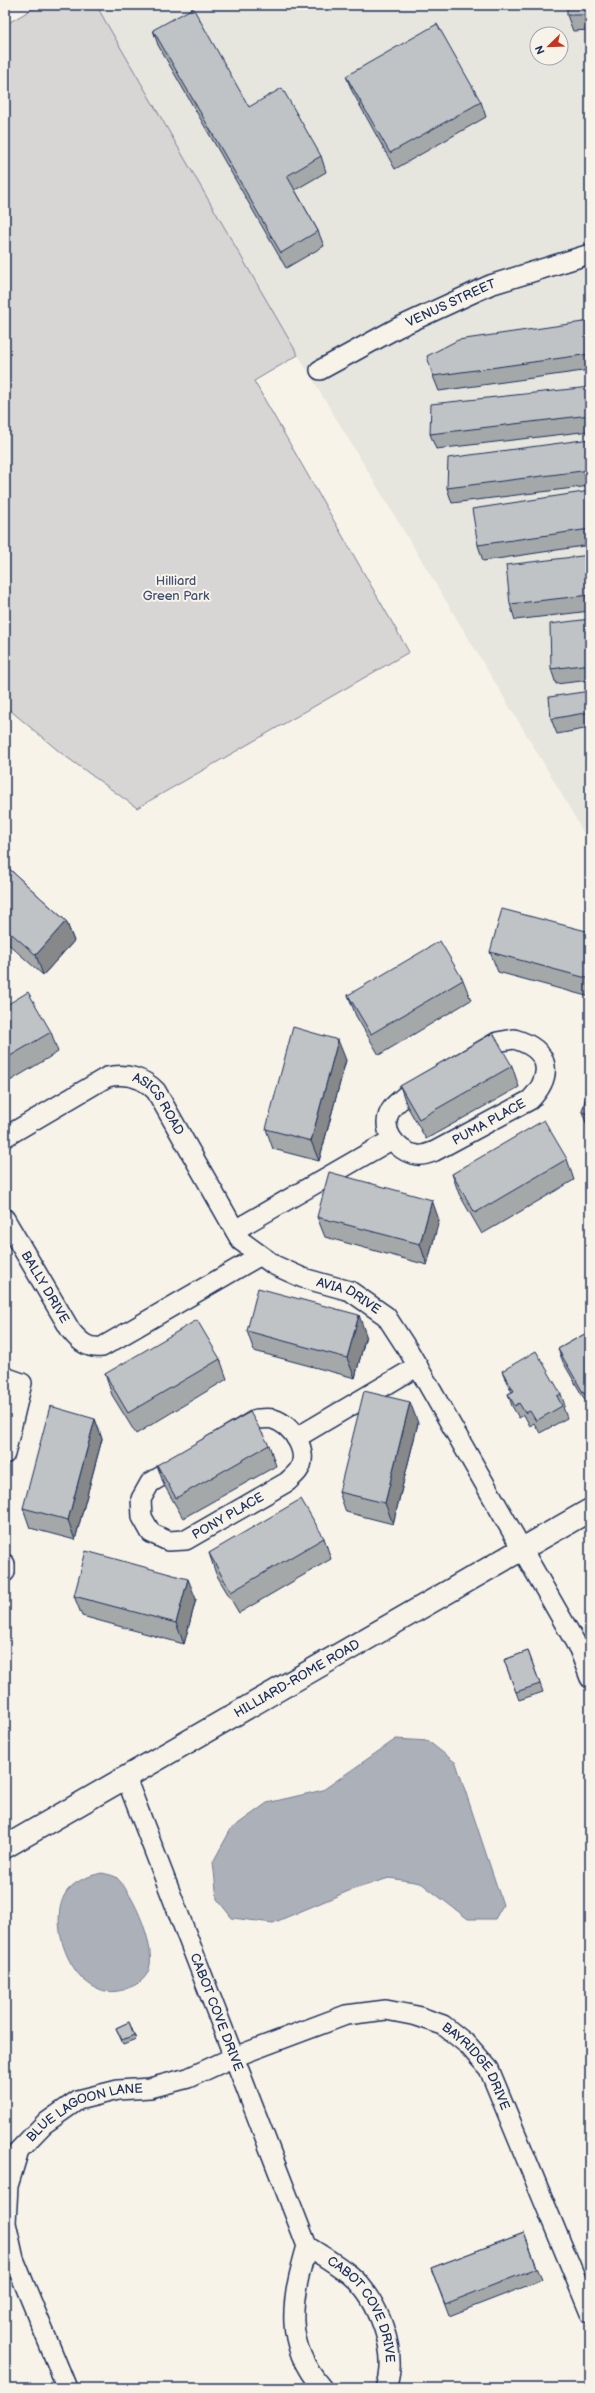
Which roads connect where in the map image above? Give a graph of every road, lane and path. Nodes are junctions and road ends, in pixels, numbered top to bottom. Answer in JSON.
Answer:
{"nodes":[{"id":1,"x":590,"y":254,"type":"edge"},
{"id":2,"x":320,"y":370,"type":"dead end"},
{"id":3,"x":5,"y":1137,"type":"edge"},
{"id":4,"x":391,"y":1140,"type":"junction"},
{"id":5,"x":5,"y":1219,"type":"edge"},
{"id":6,"x":235,"y":1230,"type":"junction"},
{"id":7,"x":260,"y":1256,"type":"junction"},
{"id":8,"x":418,"y":1366,"type":"junction"},
{"id":9,"x":5,"y":1377,"type":"edge"},
{"id":10,"x":296,"y":1438,"type":"junction"},
{"id":11,"x":5,"y":1454,"type":"edge"},
{"id":12,"x":590,"y":1510,"type":"edge"},
{"id":13,"x":521,"y":1550,"type":"junction"},
{"id":14,"x":5,"y":1564,"type":"edge"},
{"id":15,"x":5,"y":1572,"type":"edge"},
{"id":16,"x":590,"y":1678,"type":"edge"},
{"id":17,"x":126,"y":1778,"type":"junction"},
{"id":18,"x":5,"y":1847,"type":"edge"},
{"id":19,"x":234,"y":2057,"type":"junction"},
{"id":20,"x":307,"y":2246,"type":"junction"},
{"id":21,"x":590,"y":2313,"type":"edge"},
{"id":22,"x":67,"y":2388,"type":"edge"},
{"id":23,"x":322,"y":2388,"type":"edge"},
{"id":24,"x":386,"y":2388,"type":"edge"}],
"edges":[{"from":1,"to":2,"type":"street","name":"VENUS STREET"},
{"from":3,"to":6,"type":"street","name":"ASICS ROAD"},
{"from":4,"to":4,"type":"street","name":"PUMA PLACE"},
{"from":4,"to":6,"type":"street"},
{"from":5,"to":7,"type":"street","name":"BALLY DRIVE"},
{"from":6,"to":7,"type":"street","name":"ASICS ROAD"},
{"from":7,"to":8,"type":"street","name":"AVIA DRIVE"},
{"from":8,"to":10,"type":"street"},
{"from":8,"to":13,"type":"street","name":"AVIA DRIVE"},
{"from":9,"to":11,"type":"street"},
{"from":10,"to":10,"type":"street","name":"PONY PLACE"},
{"from":12,"to":13,"type":"main road","name":"HILLIARD-ROME ROAD"},
{"from":13,"to":16,"type":"street","name":"AVIA DRIVE"},
{"from":13,"to":17,"type":"main road","name":"HILLIARD-ROME ROAD"},
{"from":14,"to":15,"type":"street"},
{"from":17,"to":18,"type":"main road","name":"HILLIARD-ROME ROAD"},
{"from":17,"to":19,"type":"street","name":"CABOT COVE DRIVE"},
{"from":19,"to":20,"type":"street","name":"CABOT COVE DRIVE"},
{"from":19,"to":21,"type":"street","name":"BAYRIDGE DRIVE"},
{"from":19,"to":22,"type":"street","name":"BLUE LAGOON LANE"},
{"from":20,"to":23,"type":"street","name":"CABOT COVE DRIVE"},
{"from":20,"to":24,"type":"street","name":"CABOT COVE DRIVE"}]}
